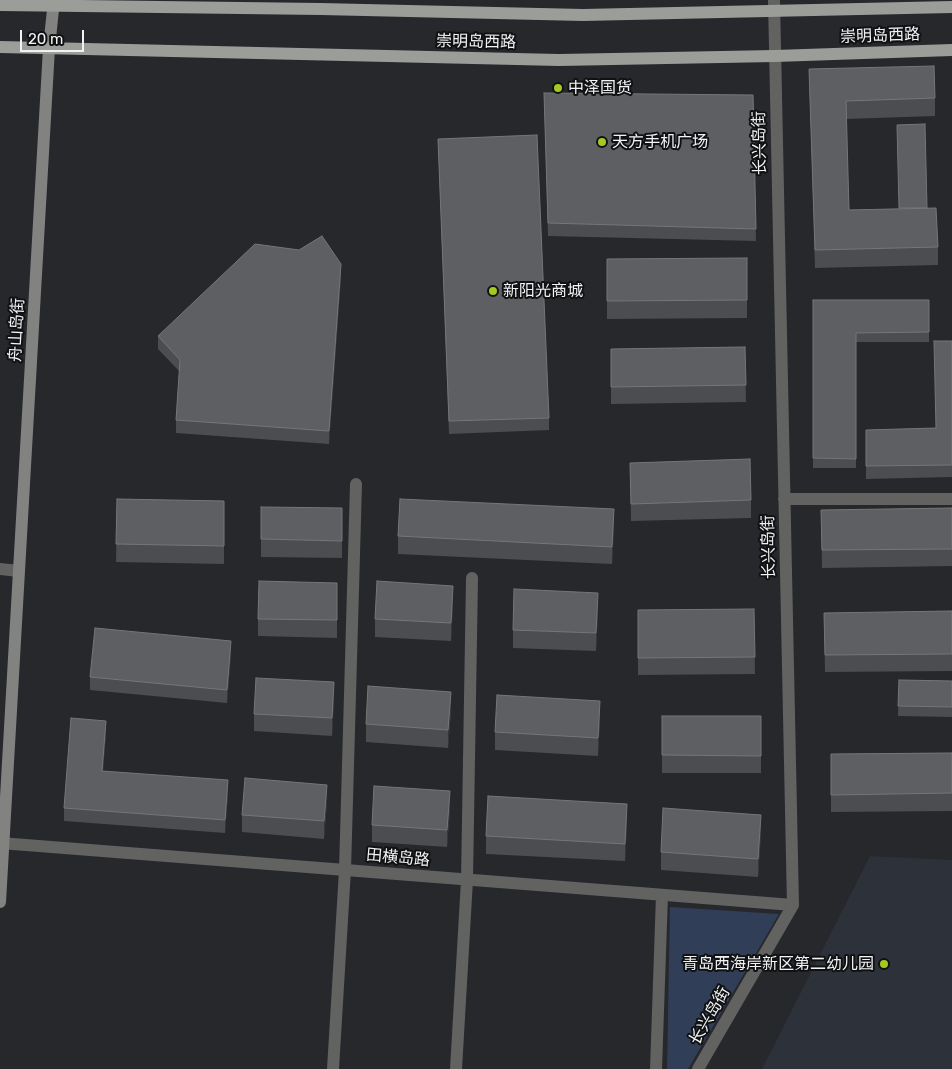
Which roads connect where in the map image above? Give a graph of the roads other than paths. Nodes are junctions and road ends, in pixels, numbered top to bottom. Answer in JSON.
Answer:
{"nodes":[{"id":1,"x":53,"y":3,"type":"edge"},
{"id":2,"x":0,"y":5,"type":"edge"},
{"id":3,"x":774,"y":5,"type":"edge"},
{"id":4,"x":952,"y":7,"type":"edge"},
{"id":5,"x":0,"y":47,"type":"edge"},
{"id":6,"x":49,"y":48,"type":"junction"},
{"id":7,"x":952,"y":50,"type":"edge"},
{"id":8,"x":775,"y":56,"type":"junction"},
{"id":9,"x":356,"y":484,"type":"dead end"},
{"id":10,"x":784,"y":499,"type":"junction"},
{"id":11,"x":952,"y":500,"type":"edge"},
{"id":12,"x":0,"y":569,"type":"edge"},
{"id":13,"x":19,"y":571,"type":"junction"},
{"id":14,"x":472,"y":578,"type":"dead end"},
{"id":15,"x":2,"y":843,"type":"edge"},
{"id":16,"x":345,"y":870,"type":"junction"},
{"id":17,"x":467,"y":880,"type":"junction"},
{"id":18,"x":662,"y":895,"type":"junction"},
{"id":19,"x":0,"y":902,"type":"edge"},
{"id":20,"x":793,"y":906,"type":"junction"},
{"id":21,"x":333,"y":1069,"type":"edge"},
{"id":22,"x":456,"y":1069,"type":"edge"},
{"id":23,"x":656,"y":1069,"type":"edge"},
{"id":24,"x":698,"y":1069,"type":"edge"}],
"edges":[{"from":1,"to":2,"type":"main road","name":"崇明岛西路"},
{"from":1,"to":3,"type":"main road","name":"崇明岛西路"},
{"from":1,"to":6,"type":"street","name":"舟山岛街"},
{"from":3,"to":4,"type":"main road","name":"崇明岛西路"},
{"from":3,"to":8,"type":"street","name":"长兴岛街"},
{"from":5,"to":6,"type":"main road","name":"崇明岛西路"},
{"from":6,"to":8,"type":"main road","name":"崇明岛西路"},
{"from":6,"to":13,"type":"street","name":"舟山岛街"},
{"from":7,"to":8,"type":"main road","name":"崇明岛西路"},
{"from":8,"to":10,"type":"street","name":"长兴岛街"},
{"from":9,"to":16,"type":"street"},
{"from":10,"to":11,"type":"street"},
{"from":10,"to":20,"type":"street","name":"长兴岛街"},
{"from":12,"to":13,"type":"street"},
{"from":13,"to":15,"type":"street","name":"舟山岛街"},
{"from":14,"to":17,"type":"street"},
{"from":15,"to":16,"type":"street","name":"田横岛路"},
{"from":15,"to":19,"type":"street","name":"舟山岛街"},
{"from":16,"to":17,"type":"street","name":"田横岛路"},
{"from":16,"to":21,"type":"street"},
{"from":17,"to":18,"type":"street","name":"田横岛路"},
{"from":17,"to":22,"type":"street"},
{"from":18,"to":20,"type":"street","name":"田横岛路"},
{"from":18,"to":23,"type":"street"},
{"from":20,"to":24,"type":"street","name":"长兴岛街"}]}
